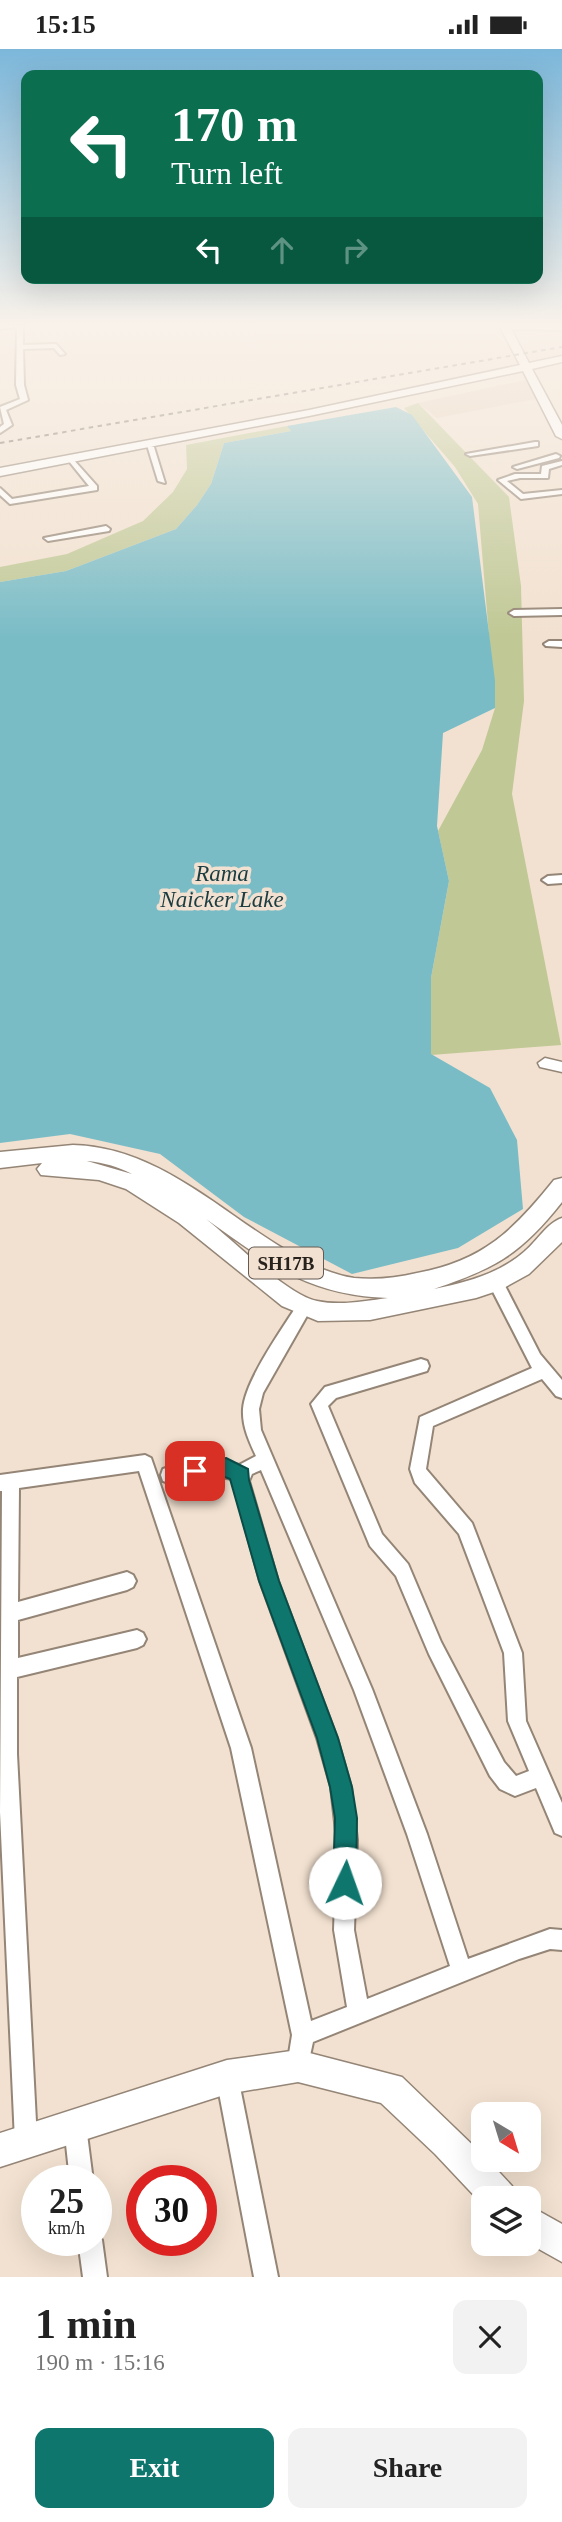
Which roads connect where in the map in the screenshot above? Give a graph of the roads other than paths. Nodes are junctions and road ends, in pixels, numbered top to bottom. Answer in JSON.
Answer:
{"nodes":[{"id":1,"x":232,"y":429,"type":"edge"},
{"id":2,"x":255,"y":429,"type":"edge"},
{"id":3,"x":150,"y":447,"type":"junction"},
{"id":4,"x":498,"y":450,"type":"junction"},
{"id":5,"x":470,"y":454,"type":"dead end"},
{"id":6,"x":562,"y":454,"type":"edge"},
{"id":7,"x":72,"y":460,"type":"junction"},
{"id":8,"x":540,"y":460,"type":"junction"},
{"id":9,"x":562,"y":463,"type":"edge"},
{"id":10,"x":517,"y":467,"type":"dead end"},
{"id":11,"x":0,"y":473,"type":"edge"},
{"id":12,"x":162,"y":481,"type":"dead end"},
{"id":13,"x":0,"y":490,"type":"edge"},
{"id":14,"x":562,"y":492,"type":"edge"},
{"id":15,"x":106,"y":529,"type":"dead end"},
{"id":16,"x":48,"y":538,"type":"dead end"},
{"id":17,"x":513,"y":613,"type":"dead end"},
{"id":18,"x":562,"y":613,"type":"edge"},
{"id":19,"x":562,"y":643,"type":"edge"},
{"id":20,"x":549,"y":644,"type":"dead end"},
{"id":21,"x":562,"y":879,"type":"edge"},
{"id":22,"x":548,"y":880,"type":"dead end"},
{"id":23,"x":545,"y":1063,"type":"dead end"},
{"id":24,"x":562,"y":1067,"type":"edge"},
{"id":25,"x":0,"y":1160,"type":"edge"},
{"id":26,"x":0,"y":1172,"type":"edge"},
{"id":27,"x":562,"y":1186,"type":"edge"},
{"id":28,"x":562,"y":1227,"type":"edge"},
{"id":29,"x":497,"y":1284,"type":"junction"},
{"id":30,"x":304,"y":1307,"type":"junction"},
{"id":31,"x":539,"y":1365,"type":"junction"},
{"id":32,"x":421,"y":1366,"type":"dead end"},
{"id":33,"x":562,"y":1391,"type":"edge"},
{"id":34,"x":264,"y":1460,"type":"junction"},
{"id":35,"x":169,"y":1475,"type":"dead end"},
{"id":36,"x":241,"y":1475,"type":"junction"},
{"id":37,"x":5,"y":1482,"type":"edge"},
{"id":38,"x":5,"y":1555,"type":"edge"},
{"id":39,"x":127,"y":1581,"type":"dead end"},
{"id":40,"x":8,"y":1613,"type":"junction"},
{"id":41,"x":137,"y":1639,"type":"dead end"},
{"id":42,"x":7,"y":1670,"type":"junction"},
{"id":43,"x":541,"y":1776,"type":"junction"},
{"id":44,"x":562,"y":1826,"type":"edge"},
{"id":45,"x":562,"y":1940,"type":"edge"},
{"id":46,"x":462,"y":1972,"type":"junction"},
{"id":47,"x":359,"y":2013,"type":"junction"},
{"id":48,"x":301,"y":2050,"type":"junction"},
{"id":49,"x":228,"y":2077,"type":"junction"},
{"id":50,"x":75,"y":2126,"type":"junction"},
{"id":51,"x":13,"y":2146,"type":"edge"},
{"id":52,"x":80,"y":2165,"type":"edge"},
{"id":53,"x":489,"y":2186,"type":"edge"},
{"id":54,"x":541,"y":2230,"type":"edge"},
{"id":55,"x":562,"y":2244,"type":"edge"},
{"id":56,"x":92,"y":2256,"type":"edge"},
{"id":57,"x":95,"y":2277,"type":"edge"},
{"id":58,"x":266,"y":2277,"type":"edge"}],
"edges":[{"from":1,"to":11,"type":"main road"},
{"from":2,"to":3,"type":"main road"},
{"from":3,"to":7,"type":"main road"},
{"from":3,"to":12,"type":"street"},
{"from":4,"to":5,"type":"street"},
{"from":4,"to":8,"type":"street"},
{"from":4,"to":8,"type":"street"},
{"from":6,"to":8,"type":"street"},
{"from":7,"to":11,"type":"main road"},
{"from":7,"to":13,"type":"street"},
{"from":8,"to":10,"type":"street"},
{"from":9,"to":14,"type":"street"},
{"from":15,"to":16,"type":"street"},
{"from":17,"to":18,"type":"street"},
{"from":19,"to":20,"type":"street"},
{"from":21,"to":22,"type":"street"},
{"from":23,"to":24,"type":"street"},
{"from":25,"to":27,"type":"main road","number":"SH17B"},
{"from":26,"to":30,"type":"main road","number":"SH17B"},
{"from":28,"to":29,"type":"main road","number":"SH17B"},
{"from":29,"to":30,"type":"main road","number":"SH17B"},
{"from":29,"to":31,"type":"street"},
{"from":30,"to":34,"type":"street"},
{"from":31,"to":33,"type":"street"},
{"from":31,"to":43,"type":"street"},
{"from":32,"to":43,"type":"street"},
{"from":34,"to":36,"type":"street"},
{"from":34,"to":46,"type":"street"},
{"from":35,"to":36,"type":"street"},
{"from":36,"to":47,"type":"street"},
{"from":37,"to":38,"type":"street"},
{"from":37,"to":48,"type":"street"},
{"from":38,"to":40,"type":"street"},
{"from":39,"to":40,"type":"street"},
{"from":40,"to":42,"type":"street"},
{"from":41,"to":42,"type":"street"},
{"from":42,"to":51,"type":"street"},
{"from":43,"to":44,"type":"street"},
{"from":45,"to":46,"type":"street"},
{"from":46,"to":47,"type":"street"},
{"from":47,"to":48,"type":"street"},
{"from":48,"to":49,"type":"main road"},
{"from":48,"to":53,"type":"main road"},
{"from":49,"to":50,"type":"main road"},
{"from":49,"to":58,"type":"street"},
{"from":50,"to":51,"type":"main road"},
{"from":50,"to":52,"type":"street"},
{"from":54,"to":55,"type":"main road"},
{"from":56,"to":57,"type":"street"}]}
